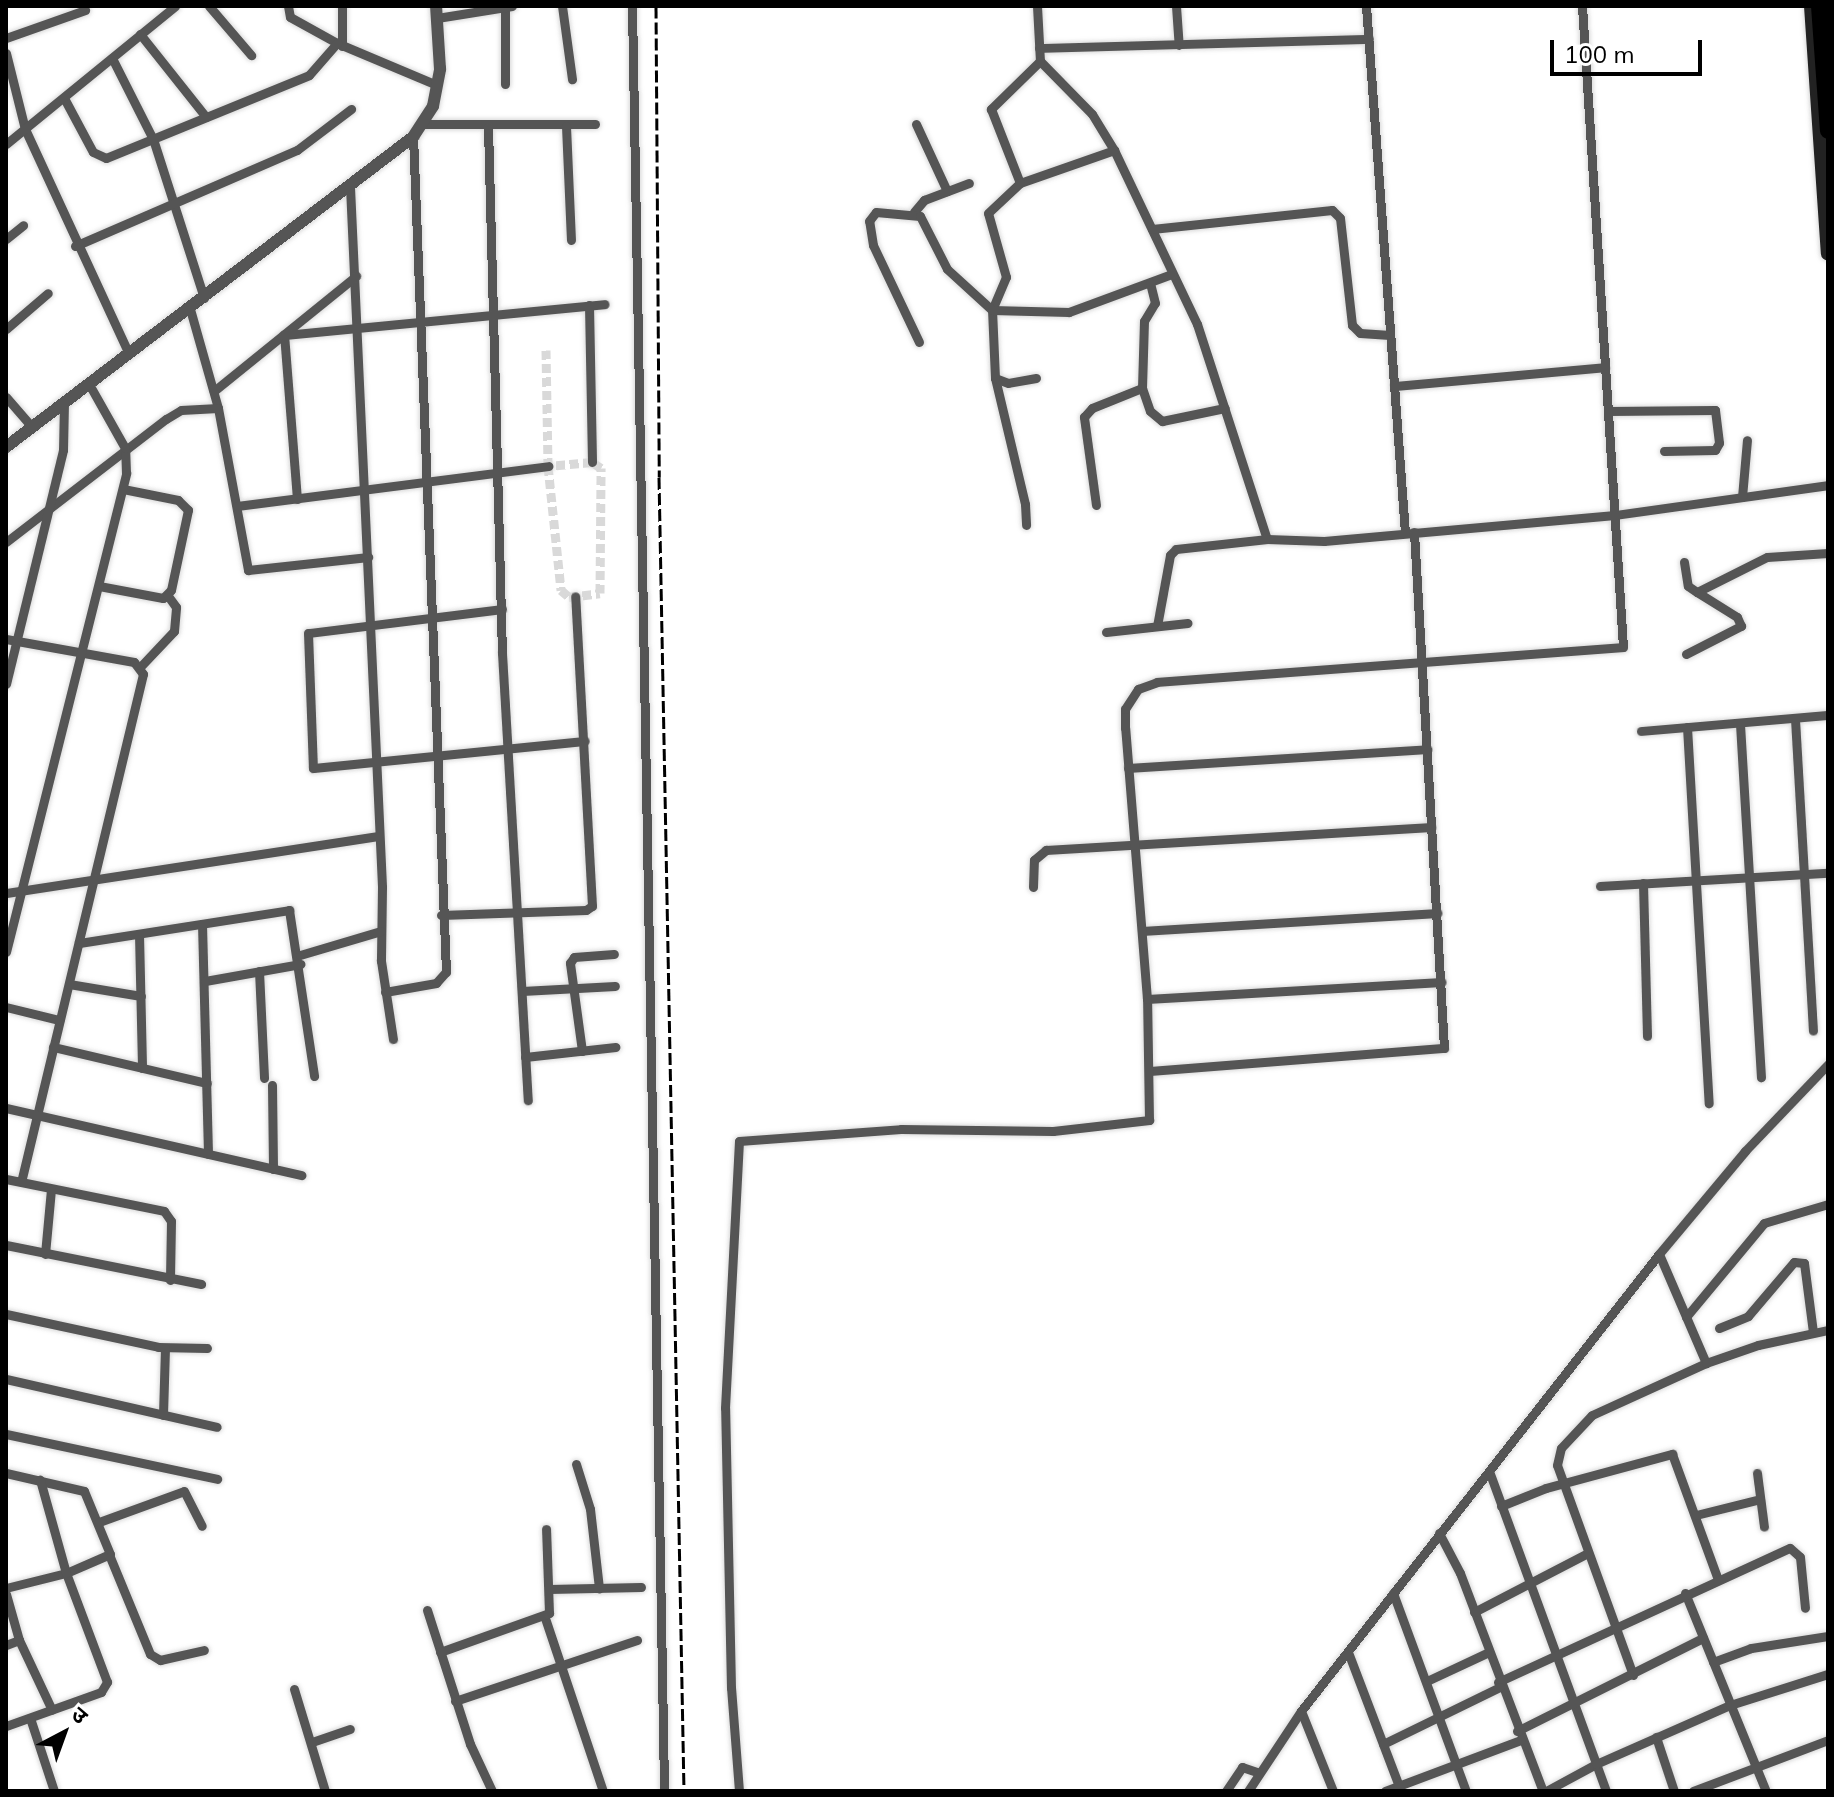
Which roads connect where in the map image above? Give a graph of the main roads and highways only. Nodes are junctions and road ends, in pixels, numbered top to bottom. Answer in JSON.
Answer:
{"nodes":[{"id":1,"x":1811,"y":6,"type":"edge"},
{"id":2,"x":1819,"y":6,"type":"edge"},
{"id":3,"x":1828,"y":131,"type":"edge"},
{"id":4,"x":1828,"y":253,"type":"edge"}],
"edges":[{"from":1,"to":4,"type":"main road"},
{"from":2,"to":3,"type":"highway"}]}
